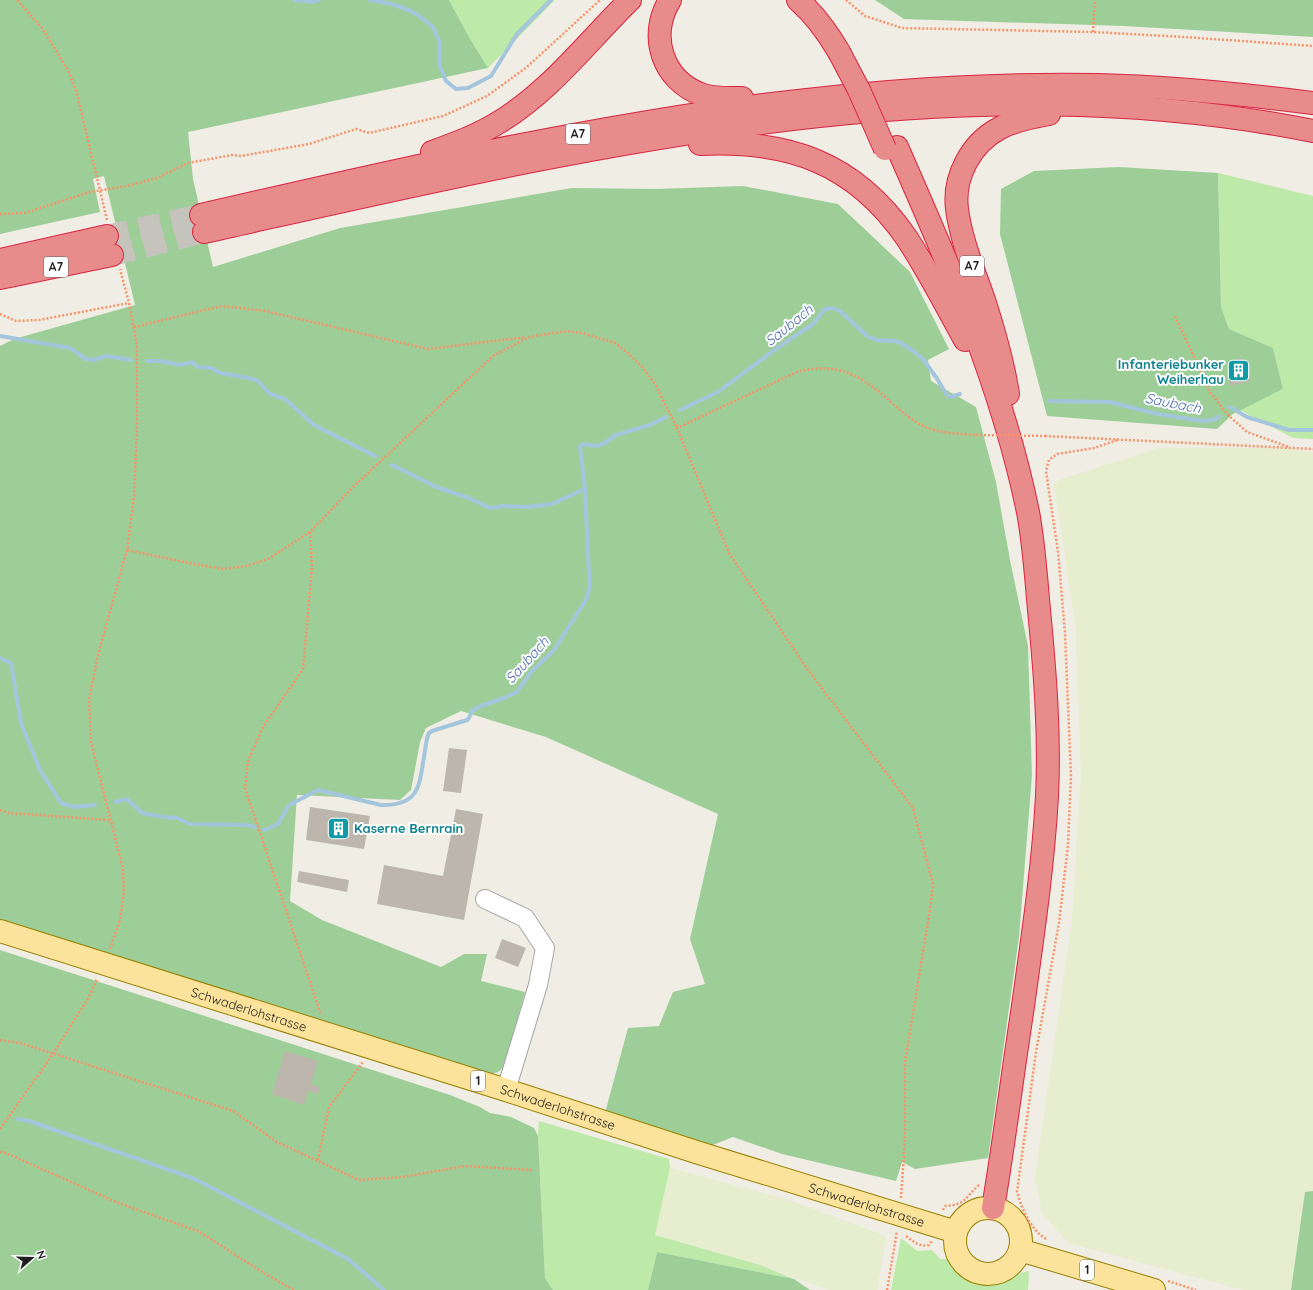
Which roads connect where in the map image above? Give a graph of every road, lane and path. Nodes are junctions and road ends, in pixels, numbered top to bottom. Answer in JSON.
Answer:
{"nodes":[{"id":1,"x":17,"y":0,"type":"edge"},
{"id":2,"x":600,"y":0,"type":"edge"},
{"id":3,"x":630,"y":0,"type":"edge"},
{"id":4,"x":670,"y":0,"type":"edge"},
{"id":5,"x":798,"y":0,"type":"edge"},
{"id":6,"x":815,"y":0,"type":"edge"},
{"id":7,"x":846,"y":0,"type":"edge"},
{"id":8,"x":1095,"y":0,"type":"edge"},
{"id":9,"x":1093,"y":32,"type":"junction"},
{"id":10,"x":1313,"y":46,"type":"edge"},
{"id":11,"x":845,"y":52,"type":"junction"},
{"id":12,"x":805,"y":100,"type":"junction"},
{"id":13,"x":1313,"y":103,"type":"edge"},
{"id":14,"x":1096,"y":105,"type":"junction"},
{"id":15,"x":1313,"y":131,"type":"edge"},
{"id":16,"x":607,"y":148,"type":"junction"},
{"id":17,"x":891,"y":148,"type":"junction"},
{"id":18,"x":352,"y":180,"type":"junction"},
{"id":19,"x":99,"y":190,"type":"junction"},
{"id":20,"x":0,"y":214,"type":"edge"},
{"id":21,"x":112,"y":246,"type":"junction"},
{"id":22,"x":0,"y":260,"type":"edge"},
{"id":23,"x":0,"y":278,"type":"edge"},
{"id":24,"x":129,"y":303,"type":"junction"},
{"id":25,"x":0,"y":314,"type":"edge"},
{"id":26,"x":1175,"y":316,"type":"dead end"},
{"id":27,"x":134,"y":327,"type":"junction"},
{"id":28,"x":529,"y":337,"type":"junction"},
{"id":29,"x":965,"y":340,"type":"junction"},
{"id":30,"x":677,"y":428,"type":"junction"},
{"id":31,"x":1291,"y":448,"type":"junction"},
{"id":32,"x":1313,"y":450,"type":"edge"},
{"id":33,"x":1028,"y":514,"type":"junction"},
{"id":34,"x":310,"y":532,"type":"junction"},
{"id":35,"x":127,"y":550,"type":"junction"},
{"id":36,"x":1040,"y":614,"type":"junction"},
{"id":37,"x":0,"y":810,"type":"edge"},
{"id":38,"x":110,"y":820,"type":"junction"},
{"id":39,"x":485,"y":899,"type":"dead end"},
{"id":40,"x":0,"y":931,"type":"edge"},
{"id":41,"x":114,"y":941,"type":"dead end"},
{"id":42,"x":90,"y":997,"type":"dead end"},
{"id":43,"x":328,"y":1034,"type":"junction"},
{"id":44,"x":0,"y":1040,"type":"edge"},
{"id":45,"x":53,"y":1054,"type":"junction"},
{"id":46,"x":363,"y":1062,"type":"dead end"},
{"id":47,"x":506,"y":1090,"type":"junction"},
{"id":48,"x":0,"y":1129,"type":"edge"},
{"id":49,"x":0,"y":1152,"type":"edge"},
{"id":50,"x":318,"y":1160,"type":"junction"},
{"id":51,"x":533,"y":1170,"type":"dead end"},
{"id":52,"x":979,"y":1185,"type":"dead end"},
{"id":53,"x":902,"y":1187,"type":"dead end"},
{"id":54,"x":1017,"y":1192,"type":"dead end"},
{"id":55,"x":993,"y":1208,"type":"junction"},
{"id":56,"x":942,"y":1210,"type":"dead end"},
{"id":57,"x":897,"y":1228,"type":"dead end"},
{"id":58,"x":956,"y":1232,"type":"junction"},
{"id":59,"x":933,"y":1239,"type":"dead end"},
{"id":60,"x":1050,"y":1241,"type":"dead end"},
{"id":61,"x":894,"y":1246,"type":"dead end"},
{"id":62,"x":1020,"y":1250,"type":"junction"},
{"id":63,"x":1160,"y":1285,"type":"edge"},
{"id":64,"x":294,"y":1290,"type":"edge"},
{"id":65,"x":887,"y":1290,"type":"edge"},
{"id":66,"x":1196,"y":1290,"type":"edge"}],
"edges":[{"from":1,"to":19,"type":"path"},
{"from":2,"to":19,"type":"path"},
{"from":3,"to":18,"type":"highway","number":"A7"},
{"from":4,"to":12,"type":"highway","number":"A7"},
{"from":5,"to":11,"type":"highway","number":"A7"},
{"from":6,"to":11,"type":"highway","number":"A7"},
{"from":7,"to":9,"type":"path"},
{"from":8,"to":9,"type":"path"},
{"from":9,"to":10,"type":"path"},
{"from":11,"to":17,"type":"highway","number":"A7"},
{"from":12,"to":13,"type":"highway","number":"A7"},
{"from":12,"to":18,"type":"highway","number":"A7"},
{"from":14,"to":15,"type":"highway","number":"A7"},
{"from":14,"to":16,"type":"highway","number":"A7"},
{"from":14,"to":33,"type":"highway","number":"A7"},
{"from":16,"to":18,"type":"highway","number":"A7"},
{"from":16,"to":29,"type":"highway","number":"A7"},
{"from":17,"to":29,"type":"highway","number":"A7"},
{"from":17,"to":33,"type":"highway","number":"A7"},
{"from":19,"to":20,"type":"path"},
{"from":19,"to":21,"type":"path"},
{"from":21,"to":22,"type":"highway","number":"A7"},
{"from":21,"to":23,"type":"highway","number":"A7"},
{"from":21,"to":24,"type":"path"},
{"from":24,"to":25,"type":"path"},
{"from":24,"to":27,"type":"path"},
{"from":26,"to":31,"type":"path"},
{"from":27,"to":28,"type":"path"},
{"from":27,"to":35,"type":"path"},
{"from":28,"to":30,"type":"path"},
{"from":28,"to":34,"type":"path"},
{"from":29,"to":36,"type":"highway","number":"A7"},
{"from":30,"to":31,"type":"path","bridge":true},
{"from":30,"to":53,"type":"path"},
{"from":31,"to":32,"type":"path"},
{"from":33,"to":36,"type":"highway","number":"A7"},
{"from":34,"to":35,"type":"path"},
{"from":34,"to":43,"type":"path"},
{"from":35,"to":38,"type":"path"},
{"from":36,"to":55,"type":"highway"},
{"from":37,"to":38,"type":"path"},
{"from":38,"to":41,"type":"path"},
{"from":39,"to":47,"type":"lane"},
{"from":40,"to":43,"type":"main road","name":"Schwaderlohstrasse","number":"1"},
{"from":42,"to":45,"type":"path"},
{"from":43,"to":47,"type":"main road","name":"Schwaderlohstrasse","number":"1"},
{"from":44,"to":45,"type":"path"},
{"from":45,"to":48,"type":"path"},
{"from":45,"to":50,"type":"path"},
{"from":46,"to":50,"type":"path"},
{"from":47,"to":58,"type":"main road","name":"Schwaderlohstrasse","number":"1"},
{"from":49,"to":64,"type":"path"},
{"from":50,"to":51,"type":"path"},
{"from":52,"to":56,"type":"path"},
{"from":54,"to":60,"type":"path"},
{"from":55,"to":58,"type":"main road"},
{"from":55,"to":62,"type":"main road"},
{"from":57,"to":59,"type":"path"},
{"from":58,"to":62,"type":"main road"},
{"from":61,"to":65,"type":"path"},
{"from":62,"to":63,"type":"main road","number":"1"},
{"from":63,"to":66,"type":"path"}]}
